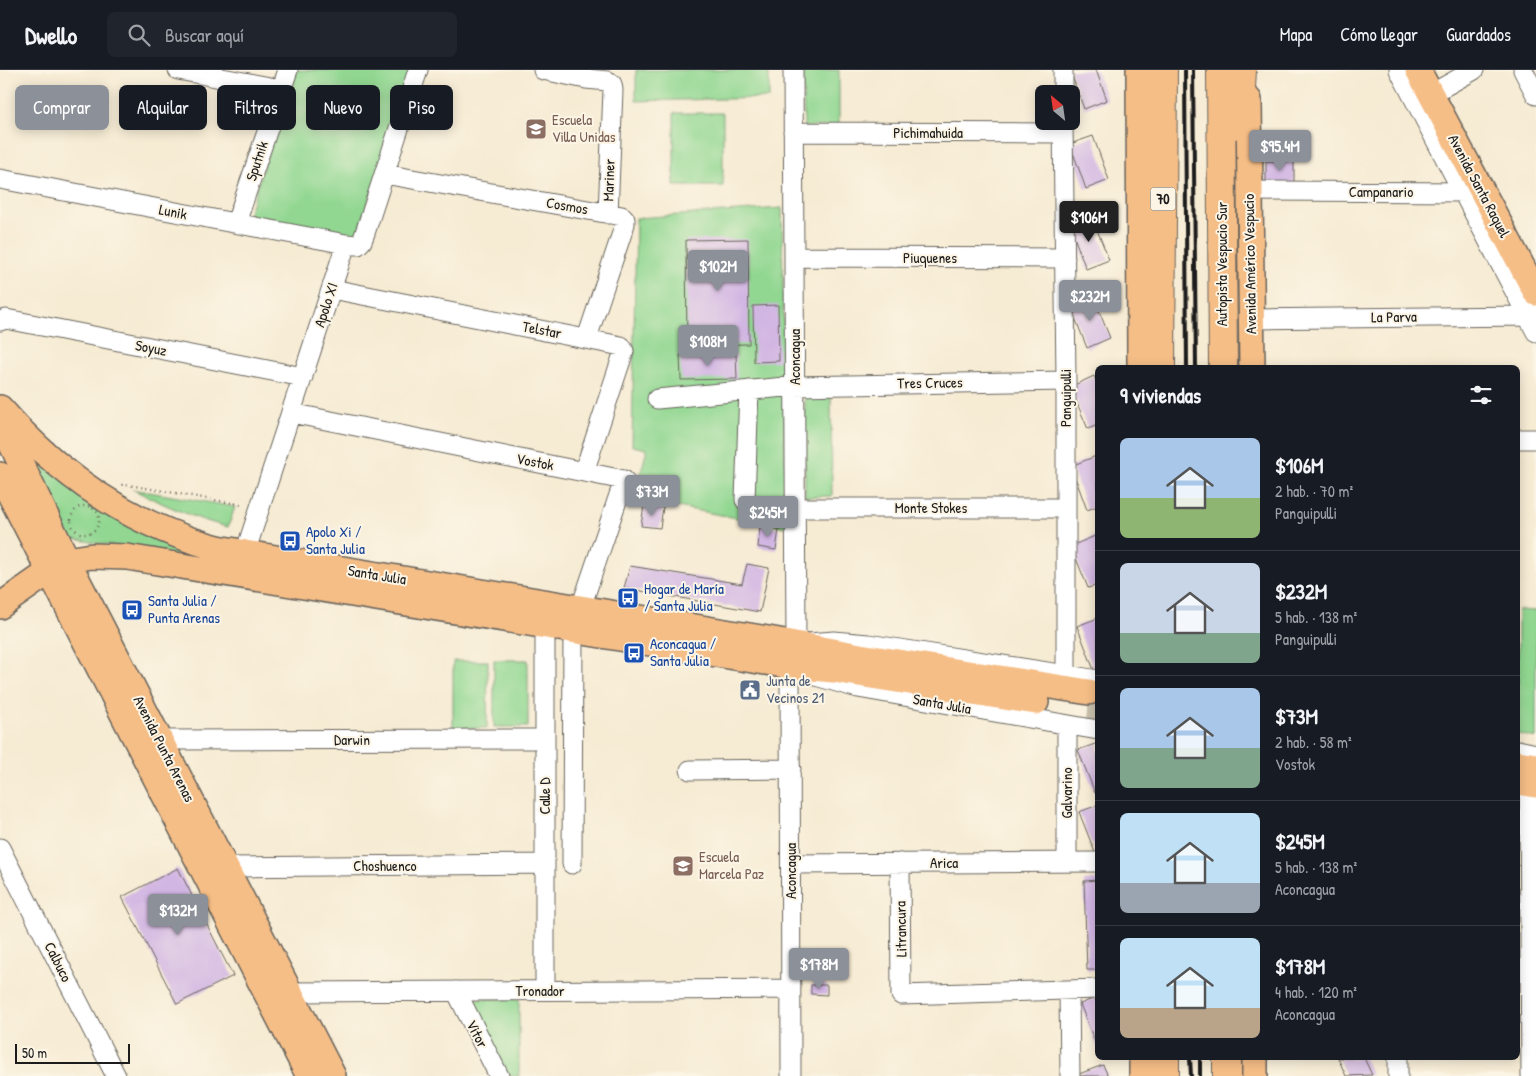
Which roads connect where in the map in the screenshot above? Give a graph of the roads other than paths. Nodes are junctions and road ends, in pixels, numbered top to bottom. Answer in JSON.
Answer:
{"nodes":[{"id":1,"x":178,"y":70,"type":"edge"},
{"id":2,"x":288,"y":70,"type":"edge"},
{"id":3,"x":418,"y":70,"type":"edge"},
{"id":4,"x":543,"y":70,"type":"edge"},
{"id":5,"x":793,"y":70,"type":"edge"},
{"id":6,"x":1063,"y":70,"type":"edge"},
{"id":7,"x":1139,"y":70,"type":"edge"},
{"id":8,"x":1163,"y":70,"type":"edge"},
{"id":9,"x":1221,"y":70,"type":"edge"},
{"id":10,"x":1242,"y":70,"type":"edge"},
{"id":11,"x":1249,"y":70,"type":"edge"},
{"id":12,"x":1474,"y":70,"type":"edge"},
{"id":13,"x":1523,"y":70,"type":"edge"},
{"id":14,"x":587,"y":74,"type":"edge"},
{"id":15,"x":1417,"y":76,"type":"edge"},
{"id":16,"x":259,"y":85,"type":"edge"},
{"id":17,"x":282,"y":85,"type":"edge"},
{"id":18,"x":1063,"y":85,"type":"edge"},
{"id":19,"x":1536,"y":95,"type":"edge"},
{"id":20,"x":1035,"y":128,"type":"edge"},
{"id":21,"x":267,"y":130,"type":"edge"},
{"id":22,"x":1063,"y":130,"type":"edge"},
{"id":23,"x":794,"y":132,"type":"junction"},
{"id":24,"x":384,"y":174,"type":"junction"},
{"id":25,"x":0,"y":179,"type":"edge"},
{"id":26,"x":1250,"y":190,"type":"junction"},
{"id":27,"x":1472,"y":192,"type":"junction"},
{"id":28,"x":608,"y":214,"type":"junction"},
{"id":29,"x":236,"y":223,"type":"junction"},
{"id":30,"x":346,"y":244,"type":"junction"},
{"id":31,"x":794,"y":257,"type":"junction"},
{"id":32,"x":1065,"y":258,"type":"junction"},
{"id":33,"x":332,"y":289,"type":"junction"},
{"id":34,"x":1534,"y":305,"type":"edge"},
{"id":35,"x":1251,"y":319,"type":"junction"},
{"id":36,"x":0,"y":321,"type":"edge"},
{"id":37,"x":1223,"y":328,"type":"junction"},
{"id":38,"x":587,"y":338,"type":"junction"},
{"id":39,"x":1140,"y":365,"type":"edge"},
{"id":40,"x":1161,"y":365,"type":"edge"},
{"id":41,"x":1223,"y":365,"type":"edge"},
{"id":42,"x":1252,"y":365,"type":"edge"},
{"id":43,"x":303,"y":377,"type":"junction"},
{"id":44,"x":1066,"y":381,"type":"junction"},
{"id":45,"x":795,"y":386,"type":"junction"},
{"id":46,"x":749,"y":390,"type":"junction"},
{"id":47,"x":657,"y":399,"type":"dead end"},
{"id":48,"x":0,"y":408,"type":"edge"},
{"id":49,"x":291,"y":413,"type":"junction"},
{"id":50,"x":0,"y":420,"type":"edge"},
{"id":51,"x":1520,"y":439,"type":"edge"},
{"id":52,"x":1536,"y":439,"type":"edge"},
{"id":53,"x":584,"y":472,"type":"junction"},
{"id":54,"x":0,"y":475,"type":"edge"},
{"id":55,"x":745,"y":500,"type":"dead end"},
{"id":56,"x":795,"y":508,"type":"junction"},
{"id":57,"x":1066,"y":508,"type":"junction"},
{"id":58,"x":244,"y":553,"type":"junction"},
{"id":59,"x":59,"y":566,"type":"junction"},
{"id":60,"x":545,"y":602,"type":"junction"},
{"id":61,"x":0,"y":606,"type":"edge"},
{"id":62,"x":581,"y":608,"type":"junction"},
{"id":63,"x":545,"y":626,"type":"junction"},
{"id":64,"x":573,"y":631,"type":"junction"},
{"id":65,"x":793,"y":655,"type":"junction"},
{"id":66,"x":1066,"y":675,"type":"junction"},
{"id":67,"x":1093,"y":703,"type":"edge"},
{"id":68,"x":1067,"y":725,"type":"junction"},
{"id":69,"x":545,"y":739,"type":"junction"},
{"id":70,"x":160,"y":740,"type":"junction"},
{"id":71,"x":1520,"y":750,"type":"edge"},
{"id":72,"x":1536,"y":754,"type":"edge"},
{"id":73,"x":1520,"y":763,"type":"edge"},
{"id":74,"x":1536,"y":766,"type":"edge"},
{"id":75,"x":791,"y":769,"type":"junction"},
{"id":76,"x":690,"y":770,"type":"dead end"},
{"id":77,"x":1527,"y":792,"type":"edge"},
{"id":78,"x":0,"y":848,"type":"edge"},
{"id":79,"x":1067,"y":862,"type":"junction"},
{"id":80,"x":1095,"y":862,"type":"edge"},
{"id":81,"x":545,"y":864,"type":"junction"},
{"id":82,"x":572,"y":864,"type":"dead end"},
{"id":83,"x":791,"y":864,"type":"junction"},
{"id":84,"x":900,"y":864,"type":"junction"},
{"id":85,"x":225,"y":867,"type":"junction"},
{"id":86,"x":1533,"y":978,"type":"edge"},
{"id":87,"x":791,"y":989,"type":"junction"},
{"id":88,"x":1095,"y":989,"type":"edge"},
{"id":89,"x":545,"y":990,"type":"junction"},
{"id":90,"x":1068,"y":990,"type":"junction"},
{"id":91,"x":456,"y":991,"type":"junction"},
{"id":92,"x":290,"y":992,"type":"junction"},
{"id":93,"x":1142,"y":1060,"type":"edge"},
{"id":94,"x":1165,"y":1060,"type":"edge"},
{"id":95,"x":1227,"y":1060,"type":"edge"},
{"id":96,"x":1255,"y":1060,"type":"edge"},
{"id":97,"x":1398,"y":1060,"type":"edge"},
{"id":98,"x":116,"y":1076,"type":"edge"},
{"id":99,"x":310,"y":1076,"type":"edge"},
{"id":100,"x":333,"y":1076,"type":"edge"},
{"id":101,"x":499,"y":1076,"type":"edge"},
{"id":102,"x":791,"y":1076,"type":"edge"},
{"id":103,"x":1070,"y":1076,"type":"edge"},
{"id":104,"x":1142,"y":1076,"type":"edge"},
{"id":105,"x":1166,"y":1076,"type":"edge"},
{"id":106,"x":1227,"y":1076,"type":"edge"},
{"id":107,"x":1255,"y":1076,"type":"edge"},
{"id":108,"x":1398,"y":1076,"type":"edge"},
{"id":109,"x":1531,"y":1076,"type":"edge"}],
"edges":[{"from":1,"to":16,"type":"street"},
{"from":2,"to":17,"type":"street","name":"Sputnik"},
{"from":3,"to":24,"type":"street"},
{"from":4,"to":14,"type":"street","name":"Mariner"},
{"from":5,"to":23,"type":"street","name":"Aconcagua"},
{"from":6,"to":18,"type":"street"},
{"from":7,"to":39,"type":"main road"},
{"from":8,"to":40,"type":"highway","number":"70"},
{"from":9,"to":37,"type":"highway","name":"Autopista Vespucio Sur"},
{"from":10,"to":37,"type":"highway"},
{"from":11,"to":26,"type":"main road","name":"Avenida Américo Vespucio"},
{"from":12,"to":15,"type":"street"},
{"from":13,"to":19,"type":"street"},
{"from":14,"to":28,"type":"street","name":"Mariner"},
{"from":15,"to":27,"type":"main road","name":"Avenida Santa Raquel"},
{"from":15,"to":27,"type":"street"},
{"from":20,"to":23,"type":"street","name":"Pichimahuida"},
{"from":21,"to":29,"type":"street","name":"Sputnik"},
{"from":22,"to":32,"type":"street","name":"Panguipulli"},
{"from":23,"to":31,"type":"street","name":"Aconcagua"},
{"from":24,"to":28,"type":"street","name":"Cosmos"},
{"from":24,"to":30,"type":"street"},
{"from":25,"to":29,"type":"street","name":"Lunik"},
{"from":26,"to":27,"type":"street","name":"Campanario"},
{"from":26,"to":35,"type":"main road","name":"Avenida Américo Vespucio"},
{"from":27,"to":34,"type":"main road","name":"Avenida Santa Raquel"},
{"from":28,"to":38,"type":"street","name":"Cosmos"},
{"from":29,"to":30,"type":"street","name":"Lunik"},
{"from":30,"to":33,"type":"street","name":"Apolo XI"},
{"from":31,"to":32,"type":"street","name":"Piuquenes"},
{"from":31,"to":45,"type":"street","name":"Aconcagua"},
{"from":32,"to":44,"type":"street","name":"Panguipulli"},
{"from":33,"to":38,"type":"street","name":"Telstar"},
{"from":33,"to":43,"type":"street","name":"Apolo XI"},
{"from":34,"to":35,"type":"street","name":"La Parva"},
{"from":35,"to":42,"type":"main road","name":"Avenida Américo Vespucio"},
{"from":36,"to":43,"type":"street","name":"Soyuz"},
{"from":37,"to":41,"type":"highway","name":"Autopista Vespucio Sur"},
{"from":38,"to":53,"type":"street","name":"Telstar"},
{"from":43,"to":49,"type":"street","name":"Apolo XI"},
{"from":44,"to":45,"type":"street","name":"Tres Cruces"},
{"from":44,"to":57,"type":"street","name":"Panguipulli"},
{"from":45,"to":46,"type":"street","name":"Tres Cruces"},
{"from":45,"to":56,"type":"street","name":"Aconcagua"},
{"from":46,"to":47,"type":"street","name":"Tres Cruces"},
{"from":46,"to":55,"type":"street"},
{"from":48,"to":58,"type":"main road","name":"Santa Julia"},
{"from":49,"to":53,"type":"street","name":"Vostok"},
{"from":49,"to":58,"type":"street","name":"Apolo XI"},
{"from":50,"to":59,"type":"main road","name":"Avenida Punta Arenas"},
{"from":51,"to":52,"type":"street"},
{"from":53,"to":62,"type":"street","name":"Vostok"},
{"from":54,"to":59,"type":"main road","name":"Avenida Punta Arenas"},
{"from":56,"to":57,"type":"street","name":"Monte Stokes"},
{"from":56,"to":65,"type":"street","name":"Aconcagua"},
{"from":57,"to":66,"type":"street","name":"Panguipulli"},
{"from":58,"to":60,"type":"main road","name":"Santa Julia"},
{"from":59,"to":61,"type":"main road"},
{"from":59,"to":63,"type":"main road","name":"Santa Julia"},
{"from":59,"to":70,"type":"main road","name":"Avenida Punta Arenas"},
{"from":59,"to":99,"type":"main road","name":"Avenida Punta Arenas"},
{"from":60,"to":62,"type":"main road","name":"Santa Julia"},
{"from":60,"to":63,"type":"street","name":"Calle D"},
{"from":62,"to":64,"type":"street","name":"Vostok"},
{"from":62,"to":65,"type":"main road","name":"Santa Julia"},
{"from":63,"to":64,"type":"main road","name":"Santa Julia"},
{"from":63,"to":69,"type":"street","name":"Calle D"},
{"from":64,"to":65,"type":"main road","name":"Santa Julia"},
{"from":64,"to":82,"type":"street","name":"Vostok"},
{"from":65,"to":66,"type":"street","name":"Santa Julia"},
{"from":65,"to":67,"type":"main road","name":"Santa Julia"},
{"from":65,"to":68,"type":"street","name":"Santa Julia"},
{"from":65,"to":75,"type":"street","name":"Aconcagua"},
{"from":66,"to":67,"type":"street","name":"Santa Julia"},
{"from":67,"to":68,"type":"street","name":"Santa Julia"},
{"from":68,"to":79,"type":"street","name":"Galvarino"},
{"from":69,"to":70,"type":"street","name":"Darwin"},
{"from":69,"to":81,"type":"street","name":"Calle D"},
{"from":70,"to":85,"type":"main road","name":"Avenida Punta Arenas"},
{"from":71,"to":72,"type":"street"},
{"from":73,"to":74,"type":"main road"},
{"from":75,"to":76,"type":"street"},
{"from":75,"to":83,"type":"street","name":"Aconcagua"},
{"from":77,"to":86,"type":"street"},
{"from":78,"to":98,"type":"street","name":"Calbuco"},
{"from":79,"to":80,"type":"street","name":"Arica"},
{"from":79,"to":84,"type":"street","name":"Arica"},
{"from":81,"to":85,"type":"street","name":"Choshuenco"},
{"from":81,"to":89,"type":"street","name":"Calle D"},
{"from":83,"to":84,"type":"street","name":"Arica"},
{"from":83,"to":87,"type":"street","name":"Aconcagua"},
{"from":84,"to":90,"type":"street","name":"Litrancura"},
{"from":85,"to":92,"type":"main road","name":"Avenida Punta Arenas"},
{"from":86,"to":109,"type":"street"},
{"from":87,"to":89,"type":"street","name":"Tronador"},
{"from":87,"to":102,"type":"street","name":"Aconcagua"},
{"from":88,"to":90,"type":"street"},
{"from":89,"to":91,"type":"street","name":"Tronador"},
{"from":90,"to":103,"type":"street"},
{"from":91,"to":92,"type":"street","name":"Tronador"},
{"from":91,"to":101,"type":"street","name":"Vitor"},
{"from":92,"to":100,"type":"main road","name":"Avenida Punta Arenas"},
{"from":93,"to":104,"type":"main road"},
{"from":94,"to":105,"type":"highway"},
{"from":95,"to":106,"type":"highway"},
{"from":96,"to":107,"type":"main road"},
{"from":97,"to":108,"type":"street"}]}
